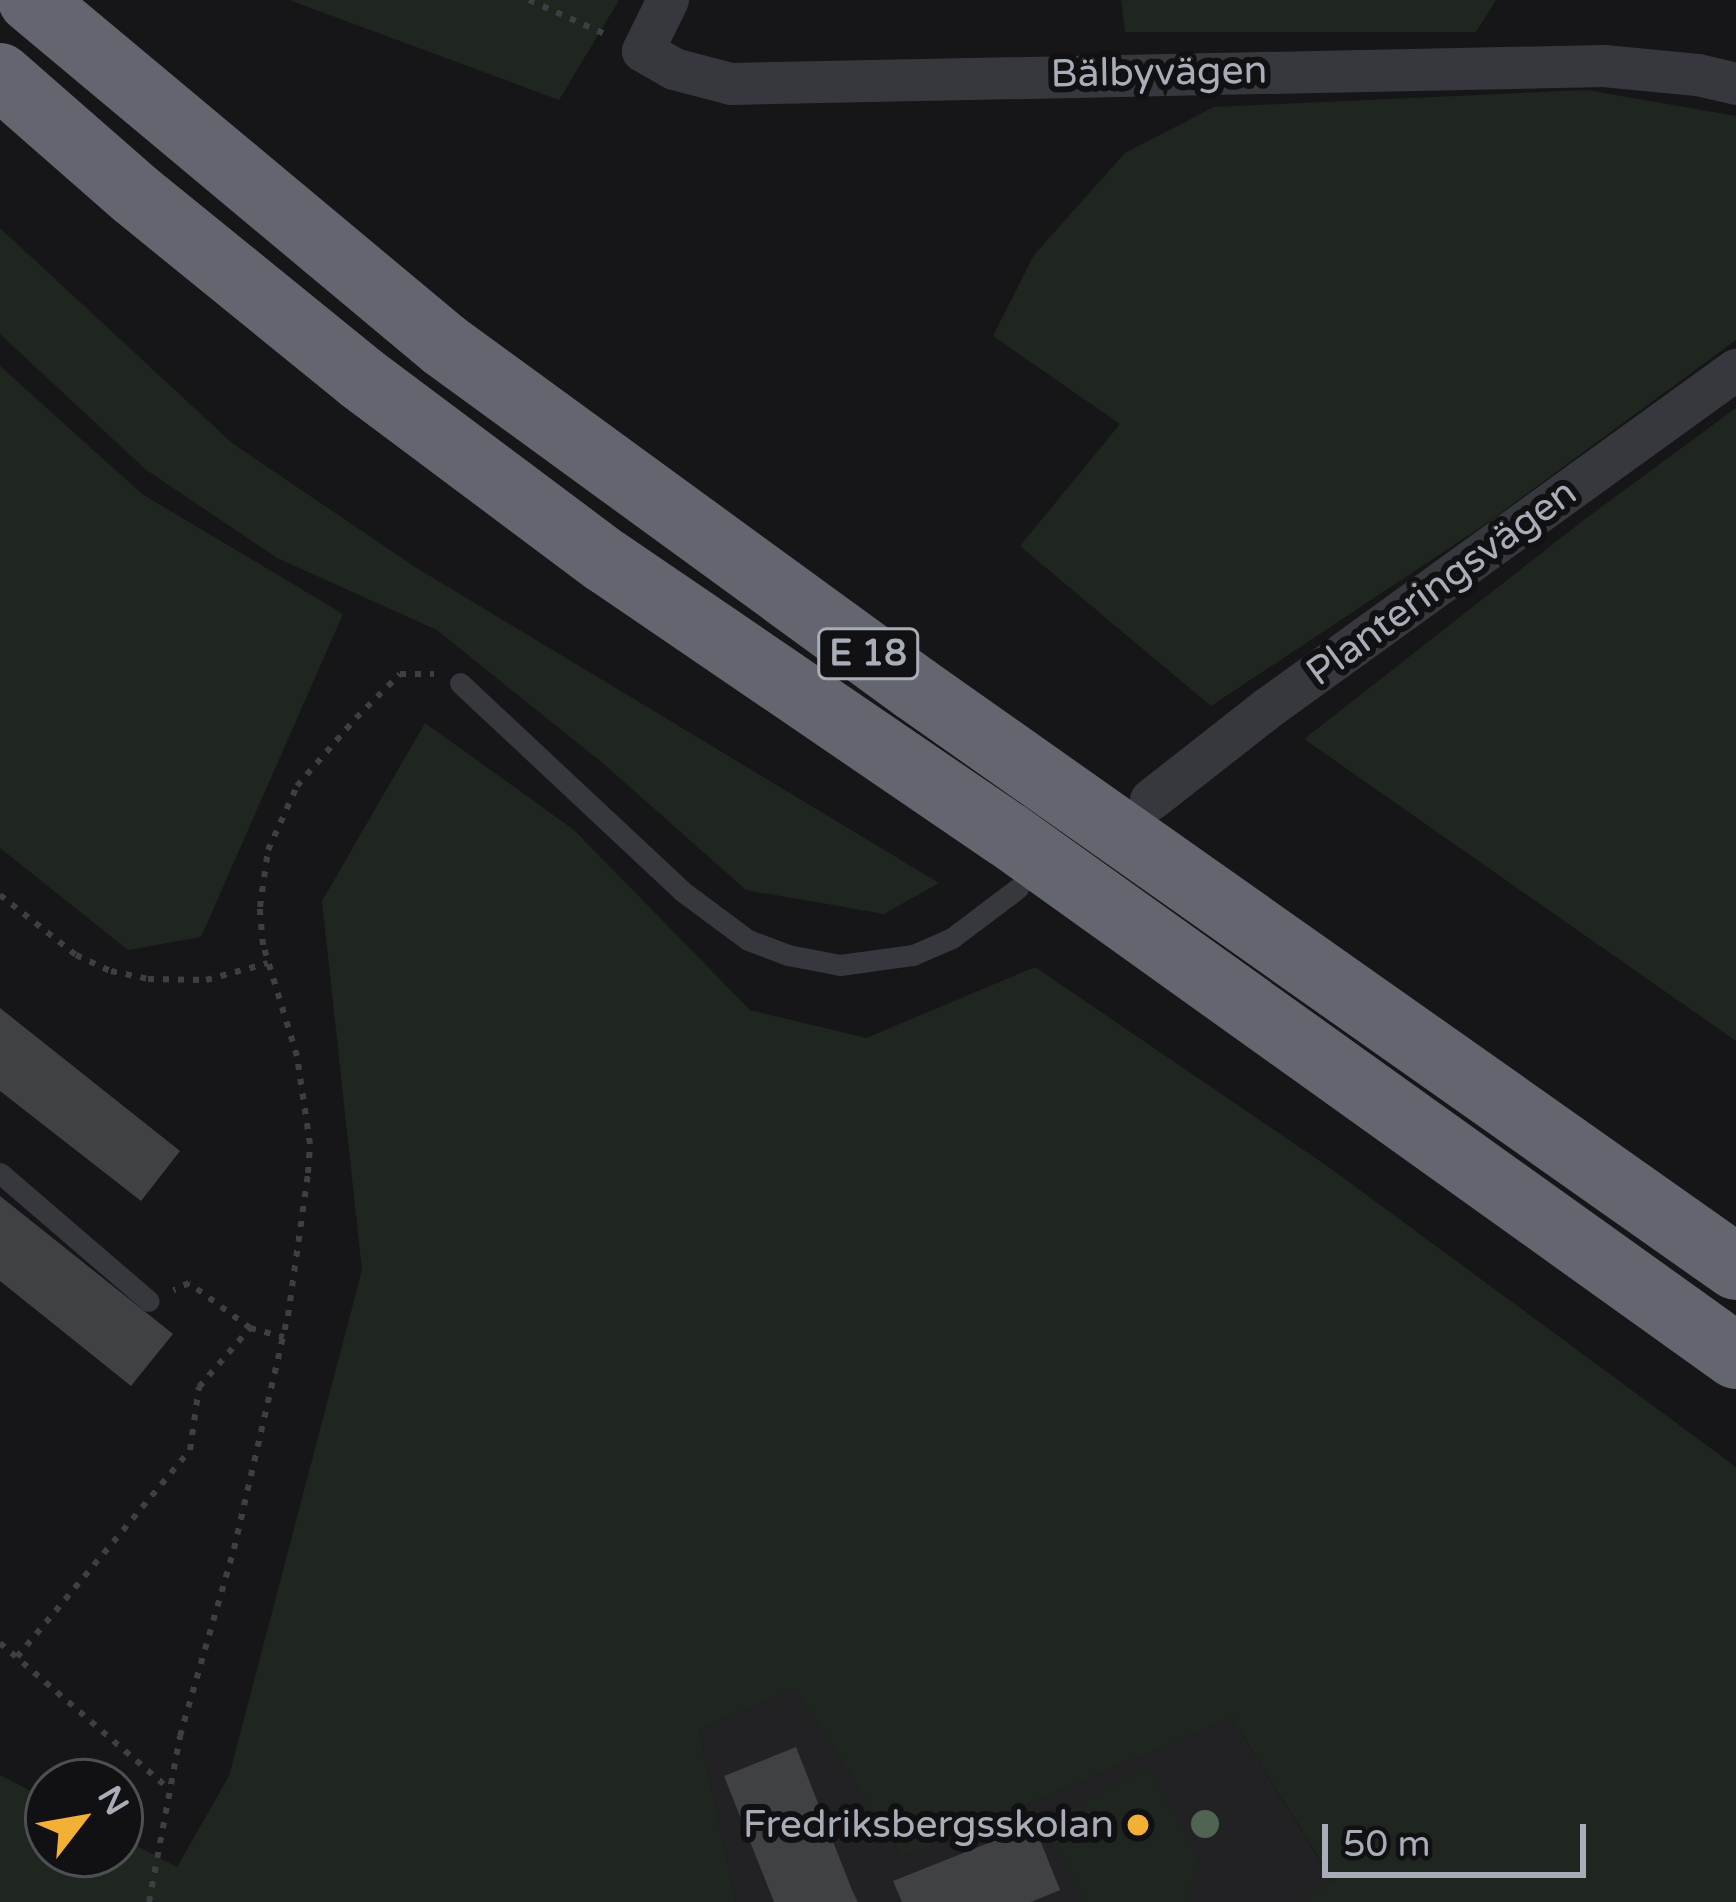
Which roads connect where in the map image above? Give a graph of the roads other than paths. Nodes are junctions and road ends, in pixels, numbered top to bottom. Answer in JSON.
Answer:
{"nodes":[{"id":1,"x":31,"y":0,"type":"edge"},
{"id":2,"x":668,"y":0,"type":"edge"},
{"id":3,"x":0,"y":76,"type":"edge"},
{"id":4,"x":1736,"y":85,"type":"edge"},
{"id":5,"x":1736,"y":370,"type":"edge"},
{"id":6,"x":460,"y":683,"type":"road end"},
{"id":7,"x":1151,"y":800,"type":"dead end"},
{"id":8,"x":1018,"y":888,"type":"dead end"},
{"id":9,"x":0,"y":1173,"type":"edge"},
{"id":10,"x":1736,"y":1268,"type":"edge"},
{"id":11,"x":149,"y":1301,"type":"road end"},
{"id":12,"x":1736,"y":1356,"type":"edge"}],
"edges":[{"from":1,"to":10,"type":"highway","number":"E 18"},
{"from":2,"to":4,"type":"street","name":"Bälbyvägen"},
{"from":3,"to":12,"type":"highway","number":"E 18"},
{"from":5,"to":7,"type":"street","name":"Planteringsvägen"},
{"from":6,"to":8,"type":"lane"},
{"from":9,"to":11,"type":"lane"}]}
